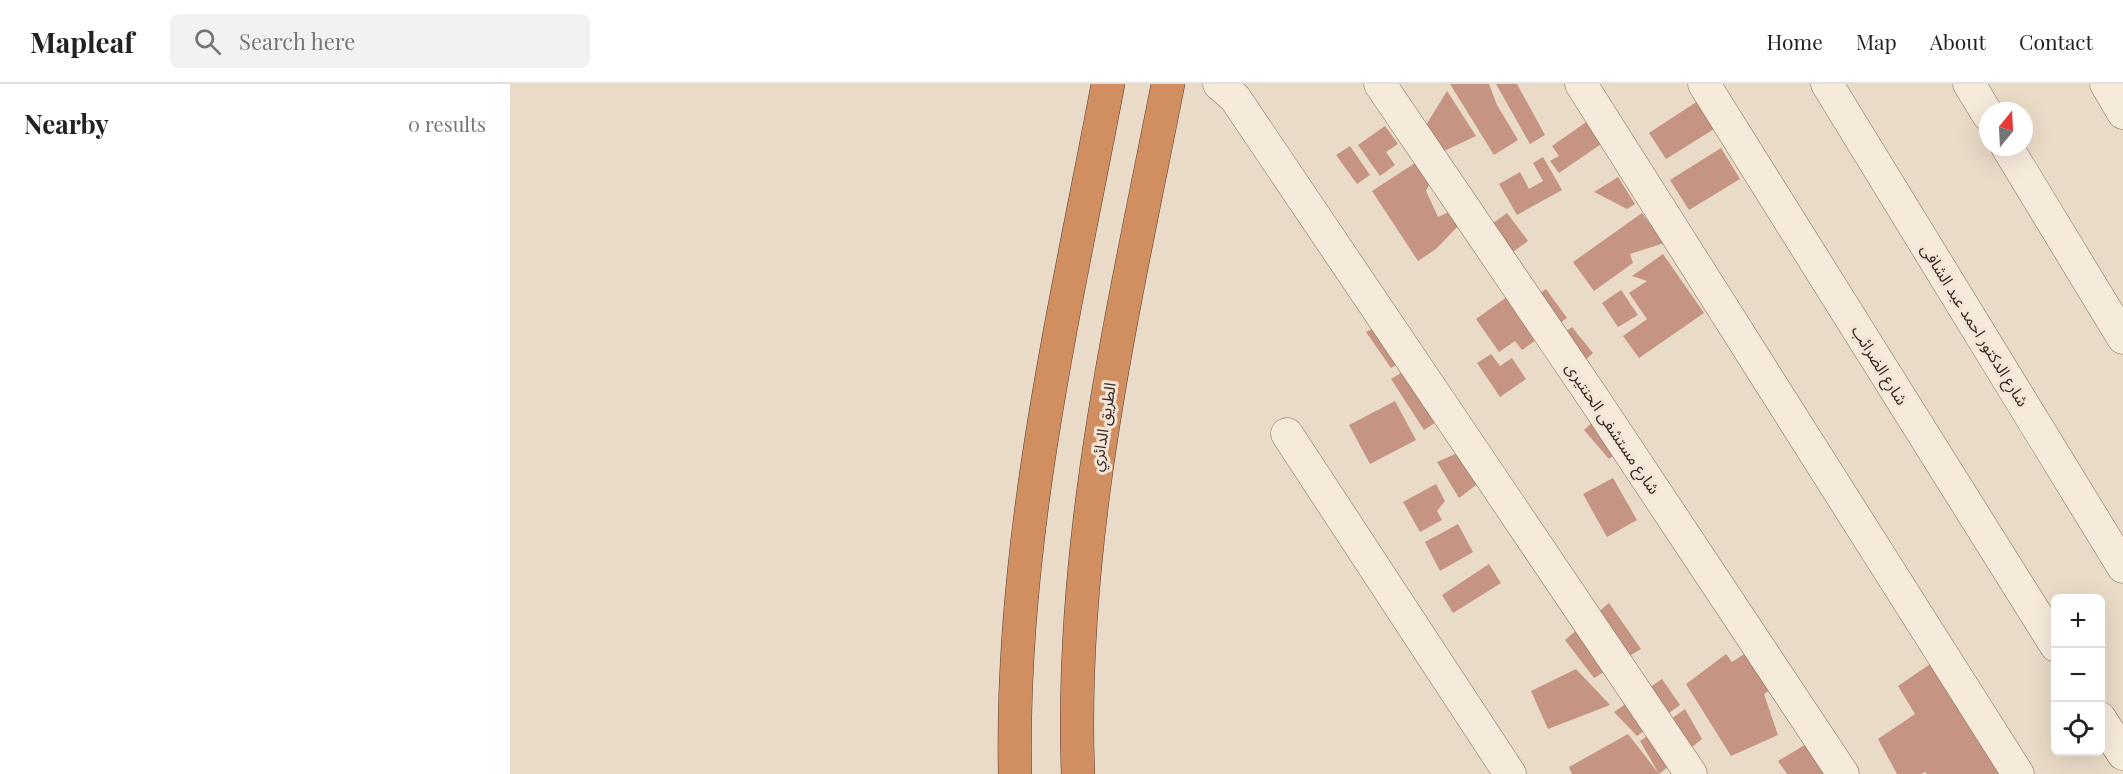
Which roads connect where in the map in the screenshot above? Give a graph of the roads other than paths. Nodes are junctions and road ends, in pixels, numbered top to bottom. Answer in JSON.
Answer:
{"nodes":[{"id":1,"x":1108,"y":84,"type":"edge"},
{"id":2,"x":1168,"y":84,"type":"edge"},
{"id":3,"x":1380,"y":84,"type":"edge"},
{"id":4,"x":1581,"y":84,"type":"edge"},
{"id":5,"x":1704,"y":84,"type":"edge"},
{"id":6,"x":1827,"y":84,"type":"edge"},
{"id":7,"x":1969,"y":84,"type":"edge"},
{"id":8,"x":2106,"y":84,"type":"edge"},
{"id":9,"x":1226,"y":86,"type":"edge"},
{"id":10,"x":1980,"y":102,"type":"edge"},
{"id":11,"x":2123,"y":113,"type":"edge"},
{"id":12,"x":2012,"y":156,"type":"edge"},
{"id":13,"x":2123,"y":338,"type":"edge"},
{"id":14,"x":1287,"y":434,"type":"dead end"},
{"id":15,"x":2123,"y":567,"type":"edge"},
{"id":16,"x":2051,"y":640,"type":"edge"},
{"id":17,"x":2105,"y":726,"type":"edge"},
{"id":18,"x":2123,"y":754,"type":"edge"},
{"id":19,"x":1015,"y":774,"type":"edge"},
{"id":20,"x":1078,"y":774,"type":"edge"},
{"id":21,"x":1510,"y":774,"type":"edge"},
{"id":22,"x":1691,"y":774,"type":"edge"},
{"id":23,"x":1843,"y":774,"type":"edge"},
{"id":24,"x":2018,"y":774,"type":"edge"}],
"edges":[{"from":1,"to":19,"type":"highway"},
{"from":2,"to":20,"type":"highway","name":"الطريق الدائري"},
{"from":3,"to":23,"type":"street","name":"شارع مستشفى الحنتيرى"},
{"from":4,"to":24,"type":"street"},
{"from":5,"to":16,"type":"street","name":"شارع الضرائب"},
{"from":6,"to":15,"type":"street","name":"شارع الدكتور احمد عبد الشافى"},
{"from":7,"to":10,"type":"street"},
{"from":8,"to":11,"type":"street"},
{"from":9,"to":22,"type":"street"},
{"from":12,"to":13,"type":"street"},
{"from":14,"to":21,"type":"street"},
{"from":17,"to":18,"type":"street"}]}
